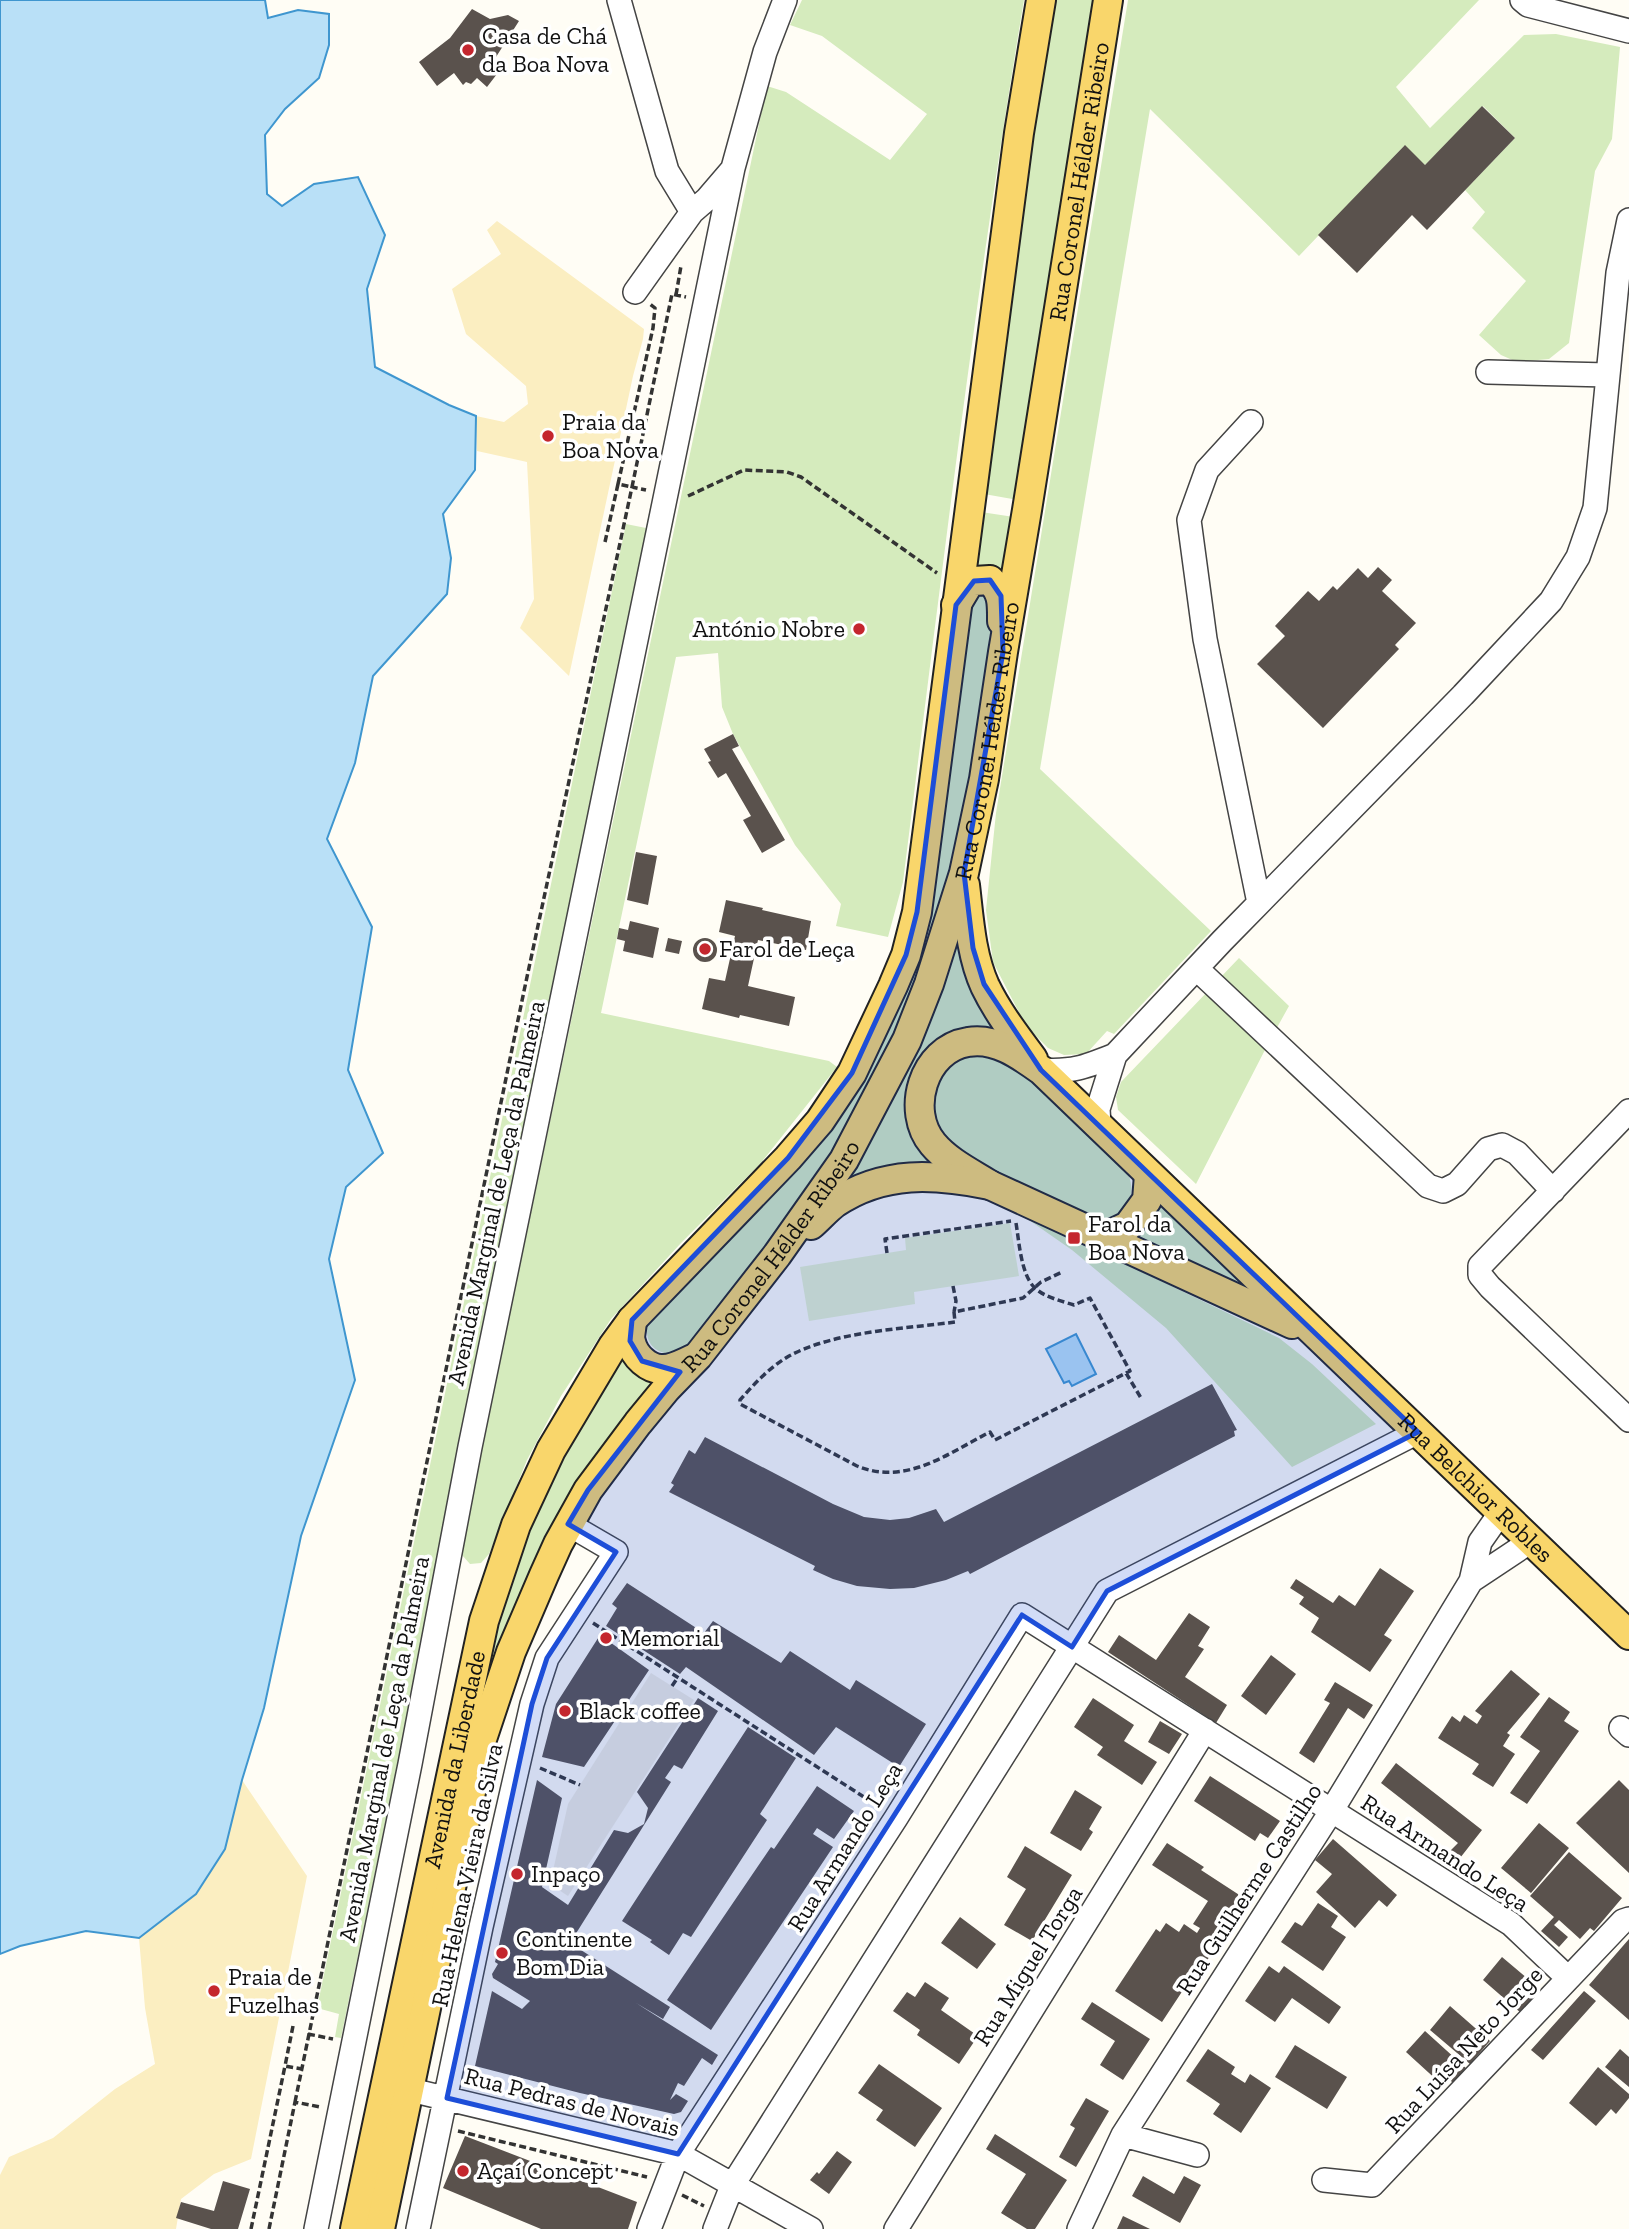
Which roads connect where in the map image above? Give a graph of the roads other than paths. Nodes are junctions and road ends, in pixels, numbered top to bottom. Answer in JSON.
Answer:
{"nodes":[{"id":1,"x":619,"y":0,"type":"edge"},
{"id":2,"x":785,"y":0,"type":"edge"},
{"id":3,"x":1041,"y":0,"type":"edge"},
{"id":4,"x":1108,"y":0,"type":"edge"},
{"id":5,"x":1522,"y":0,"type":"edge"},
{"id":6,"x":1629,"y":31,"type":"edge"},
{"id":7,"x":733,"y":168,"type":"junction"},
{"id":8,"x":692,"y":212,"type":"junction"},
{"id":9,"x":1629,"y":220,"type":"edge"},
{"id":10,"x":635,"y":292,"type":"road end"},
{"id":11,"x":1488,"y":372,"type":"dead end"},
{"id":12,"x":1608,"y":375,"type":"junction"},
{"id":13,"x":1251,"y":422,"type":"dead end"},
{"id":14,"x":956,"y":605,"type":"junction"},
{"id":15,"x":1003,"y":652,"type":"junction"},
{"id":16,"x":964,"y":873,"type":"junction"},
{"id":17,"x":1259,"y":903,"type":"junction"},
{"id":18,"x":1197,"y":969,"type":"junction"},
{"id":19,"x":1115,"y":1055,"type":"junction"},
{"id":20,"x":1041,"y":1070,"type":"junction"},
{"id":21,"x":1629,"y":1111,"type":"edge"},
{"id":22,"x":1099,"y":1125,"type":"junction"},
{"id":23,"x":1149,"y":1175,"type":"junction"},
{"id":24,"x":990,"y":1185,"type":"junction"},
{"id":25,"x":1553,"y":1191,"type":"junction"},
{"id":26,"x":1105,"y":1237,"type":"junction"},
{"id":27,"x":777,"y":1255,"type":"junction"},
{"id":28,"x":632,"y":1320,"type":"junction"},
{"id":29,"x":1322,"y":1341,"type":"junction"},
{"id":30,"x":698,"y":1356,"type":"junction"},
{"id":31,"x":1629,"y":1420,"type":"edge"},
{"id":32,"x":1418,"y":1432,"type":"junction"},
{"id":33,"x":1501,"y":1512,"type":"junction"},
{"id":34,"x":568,"y":1524,"type":"junction"},
{"id":35,"x":1531,"y":1541,"type":"junction"},
{"id":36,"x":1471,"y":1581,"type":"junction"},
{"id":37,"x":1629,"y":1635,"type":"edge"},
{"id":38,"x":1072,"y":1647,"type":"junction"},
{"id":39,"x":1205,"y":1730,"type":"junction"},
{"id":40,"x":1332,"y":1810,"type":"junction"},
{"id":41,"x":1629,"y":1919,"type":"edge"},
{"id":42,"x":1568,"y":1978,"type":"junction"},
{"id":43,"x":398,"y":2087,"type":"junction"},
{"id":44,"x":447,"y":2098,"type":"junction"},
{"id":45,"x":1123,"y":2135,"type":"junction"},
{"id":46,"x":678,"y":2154,"type":"junction"},
{"id":47,"x":1197,"y":2155,"type":"dead end"},
{"id":48,"x":1324,"y":2180,"type":"dead end"},
{"id":49,"x":733,"y":2186,"type":"junction"},
{"id":50,"x":718,"y":2222,"type":"edge"},
{"id":51,"x":316,"y":2229,"type":"edge"},
{"id":52,"x":355,"y":2229,"type":"edge"},
{"id":53,"x":380,"y":2229,"type":"edge"},
{"id":54,"x":418,"y":2229,"type":"edge"},
{"id":55,"x":649,"y":2229,"type":"edge"},
{"id":56,"x":811,"y":2229,"type":"edge"},
{"id":57,"x":896,"y":2229,"type":"edge"},
{"id":58,"x":1079,"y":2229,"type":"edge"}],
"edges":[{"from":1,"to":8,"type":"street"},
{"from":2,"to":7,"type":"street","name":"Avenida Marginal de Leça da Palmeira"},
{"from":3,"to":14,"type":"main road","name":"Rua Coronel Hélder Ribeiro"},
{"from":4,"to":15,"type":"main road","name":"Rua Coronel Hélder Ribeiro"},
{"from":5,"to":6,"type":"street"},
{"from":7,"to":8,"type":"street"},
{"from":7,"to":51,"type":"street","name":"Avenida Marginal de Leça da Palmeira"},
{"from":8,"to":10,"type":"street"},
{"from":9,"to":12,"type":"street"},
{"from":11,"to":12,"type":"street"},
{"from":12,"to":17,"type":"street"},
{"from":13,"to":17,"type":"street"},
{"from":14,"to":15,"type":"main road"},
{"from":14,"to":28,"type":"main road","name":"Rua Coronel Hélder Ribeiro"},
{"from":15,"to":16,"type":"main road","name":"Rua Coronel Hélder Ribeiro"},
{"from":16,"to":20,"type":"main road","name":"Rua Belchior Robles"},
{"from":16,"to":27,"type":"main road","name":"Rua Coronel Hélder Ribeiro"},
{"from":17,"to":18,"type":"street"},
{"from":18,"to":19,"type":"street"},
{"from":18,"to":25,"type":"street"},
{"from":19,"to":20,"type":"street"},
{"from":19,"to":22,"type":"street"},
{"from":20,"to":22,"type":"main road","name":"Rua Belchior Robles"},
{"from":20,"to":24,"type":"main road","name":"Rua Belchior Robles"},
{"from":21,"to":25,"type":"street"},
{"from":22,"to":23,"type":"main road","name":"Rua Belchior Robles"},
{"from":23,"to":26,"type":"main road"},
{"from":23,"to":29,"type":"main road","name":"Rua Belchior Robles"},
{"from":24,"to":26,"type":"main road","name":"Rua Belchior Robles"},
{"from":24,"to":27,"type":"main road","name":"Rua Belchior Robles"},
{"from":25,"to":31,"type":"street"},
{"from":26,"to":29,"type":"main road","name":"Rua Belchior Robles"},
{"from":27,"to":30,"type":"main road","name":"Rua Coronel Hélder Ribeiro"},
{"from":28,"to":30,"type":"main road","name":"Rua Coronel Hélder Ribeiro"},
{"from":28,"to":43,"type":"main road","name":"Avenida da Liberdade"},
{"from":29,"to":32,"type":"main road","name":"Rua Belchior Robles"},
{"from":30,"to":34,"type":"main road","name":"Avenida da Liberdade"},
{"from":32,"to":33,"type":"main road","name":"Rua Belchior Robles"},
{"from":32,"to":38,"type":"street"},
{"from":33,"to":35,"type":"main road","name":"Rua Belchior Robles"},
{"from":33,"to":36,"type":"street","name":"Rua Guilherme Castilho"},
{"from":34,"to":43,"type":"main road","name":"Avenida da Liberdade"},
{"from":34,"to":44,"type":"street","name":"Rua Helena Vieira da Silva"},
{"from":35,"to":36,"type":"street","name":"Rua Guilherme Castilho"},
{"from":35,"to":37,"type":"main road","name":"Rua Belchior Robles"},
{"from":36,"to":40,"type":"street","name":"Rua Guilherme Castilho"},
{"from":38,"to":39,"type":"street","name":"Rua Armando Leça"},
{"from":38,"to":46,"type":"street","name":"Rua Armando Leça"},
{"from":38,"to":49,"type":"street"},
{"from":39,"to":40,"type":"street","name":"Rua Armando Leça"},
{"from":39,"to":57,"type":"street","name":"Rua Miguel Torga"},
{"from":40,"to":42,"type":"street","name":"Rua Armando Leça"},
{"from":40,"to":45,"type":"street","name":"Rua Guilherme Castilho"},
{"from":41,"to":42,"type":"street","name":"Rua Luísa Neto Jorge"},
{"from":42,"to":48,"type":"street","name":"Rua Luísa Neto Jorge"},
{"from":43,"to":44,"type":"street","name":"Rua Pedras de Novais"},
{"from":43,"to":52,"type":"main road","name":"Avenida da Liberdade"},
{"from":43,"to":53,"type":"main road","name":"Avenida da Liberdade"},
{"from":44,"to":46,"type":"street","name":"Rua Pedras de Novais"},
{"from":44,"to":54,"type":"street","name":"Rua Helena Vieira da Silva"},
{"from":45,"to":47,"type":"street"},
{"from":45,"to":58,"type":"street","name":"Rua Guilherme Castilho"},
{"from":46,"to":49,"type":"street","name":"Rua Pedras de Novais"},
{"from":46,"to":55,"type":"street"},
{"from":49,"to":50,"type":"street"},
{"from":49,"to":56,"type":"street","name":"Rua Pedras de Novais"}]}
